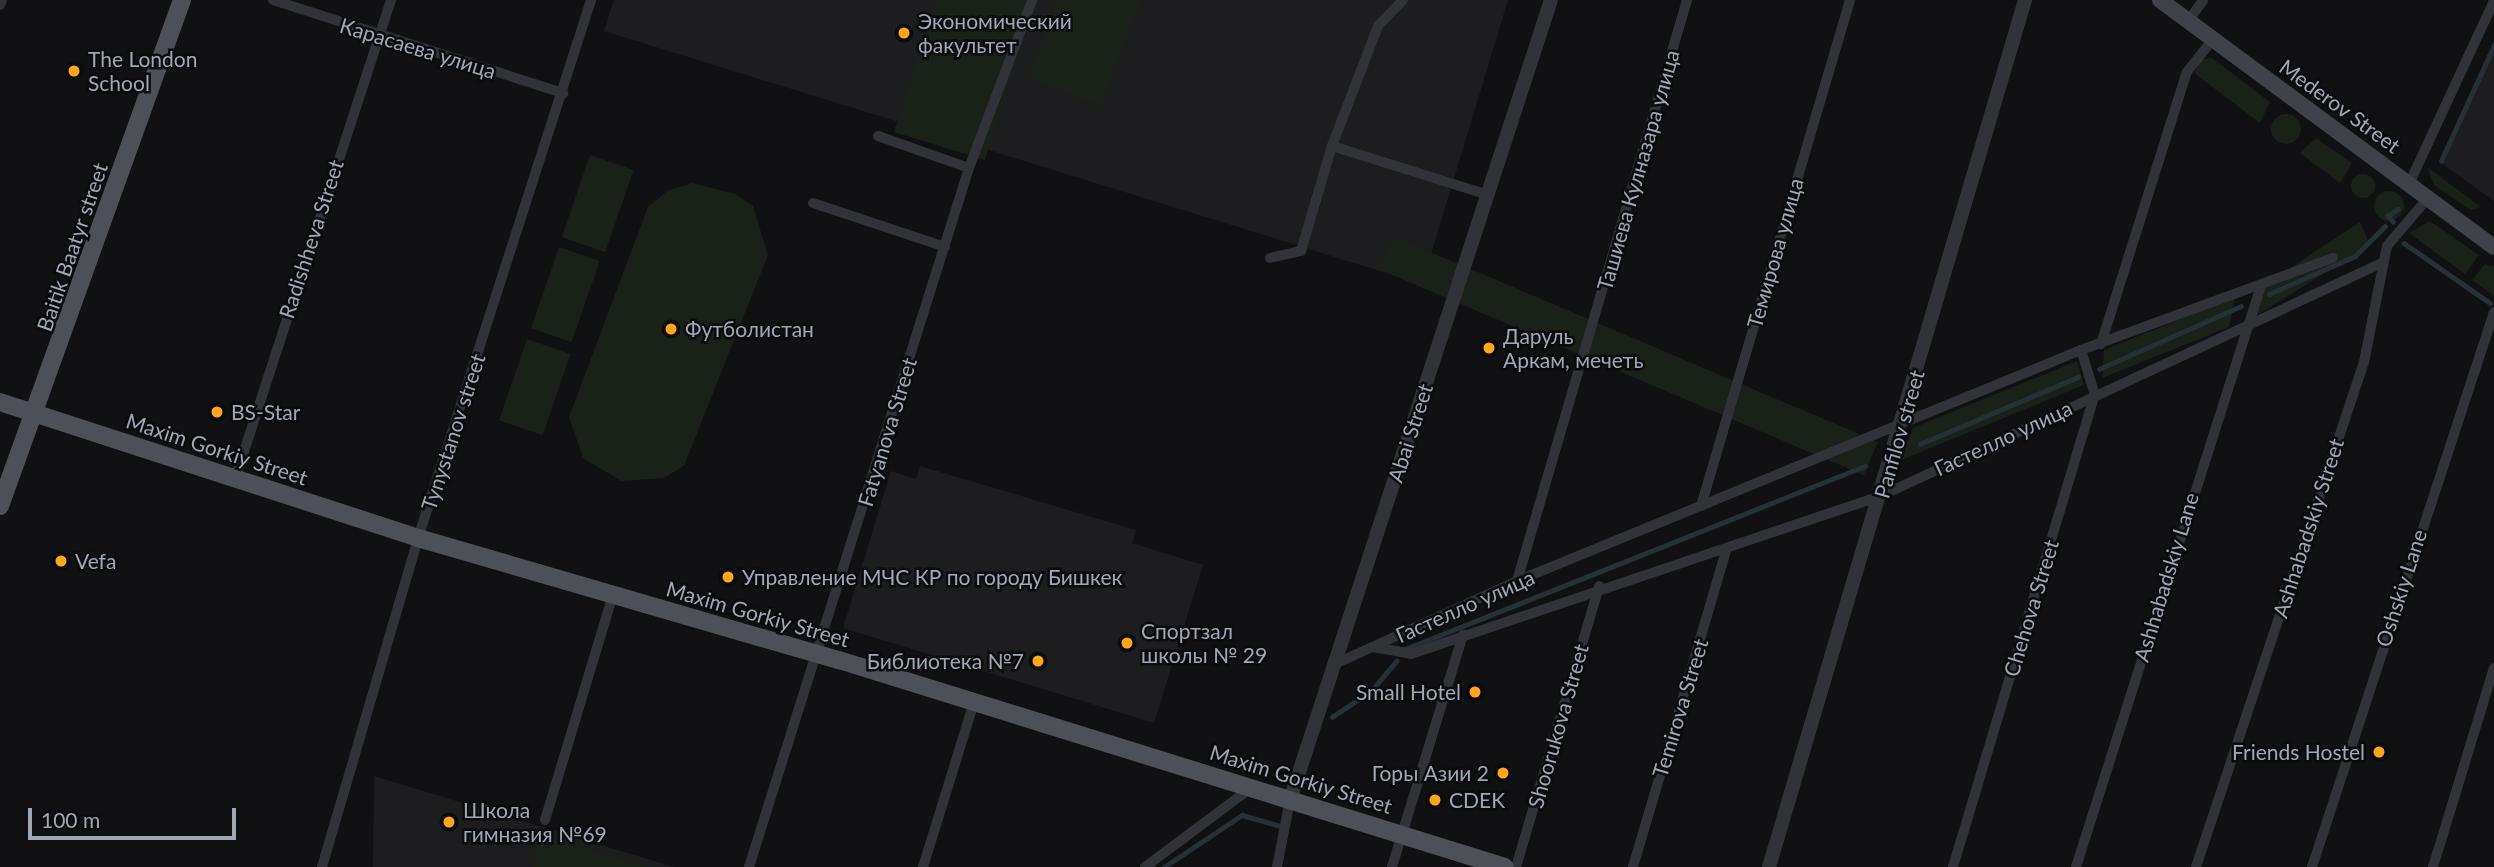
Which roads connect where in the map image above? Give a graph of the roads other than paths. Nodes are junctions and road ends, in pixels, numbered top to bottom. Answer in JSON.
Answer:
{"nodes":[{"id":1,"x":2,"y":0,"type":"edge"},
{"id":2,"x":182,"y":0,"type":"edge"},
{"id":3,"x":273,"y":0,"type":"edge"},
{"id":4,"x":391,"y":0,"type":"edge"},
{"id":5,"x":591,"y":0,"type":"edge"},
{"id":6,"x":1032,"y":0,"type":"edge"},
{"id":7,"x":1403,"y":0,"type":"edge"},
{"id":8,"x":1550,"y":0,"type":"edge"},
{"id":9,"x":1687,"y":0,"type":"edge"},
{"id":10,"x":1850,"y":0,"type":"edge"},
{"id":11,"x":2025,"y":0,"type":"edge"},
{"id":12,"x":2160,"y":0,"type":"edge"},
{"id":13,"x":2203,"y":0,"type":"edge"},
{"id":14,"x":2494,"y":1,"type":"edge"},
{"id":15,"x":0,"y":5,"type":"edge"},
{"id":16,"x":2188,"y":21,"type":"junction"},
{"id":17,"x":378,"y":37,"type":"junction"},
{"id":18,"x":2213,"y":39,"type":"junction"},
{"id":19,"x":563,"y":93,"type":"junction"},
{"id":20,"x":878,"y":136,"type":"dead end"},
{"id":21,"x":1332,"y":146,"type":"junction"},
{"id":22,"x":969,"y":168,"type":"junction"},
{"id":23,"x":2409,"y":184,"type":"junction"},
{"id":24,"x":1488,"y":195,"type":"junction"},
{"id":25,"x":2428,"y":198,"type":"junction"},
{"id":26,"x":813,"y":203,"type":"dead end"},
{"id":27,"x":945,"y":247,"type":"junction"},
{"id":28,"x":2494,"y":247,"type":"edge"},
{"id":29,"x":1270,"y":258,"type":"dead end"},
{"id":30,"x":2333,"y":258,"type":"dead end"},
{"id":31,"x":2382,"y":263,"type":"junction"},
{"id":32,"x":2260,"y":289,"type":"junction"},
{"id":33,"x":2494,"y":312,"type":"edge"},
{"id":34,"x":2245,"y":324,"type":"junction"},
{"id":35,"x":2101,"y":344,"type":"junction"},
{"id":36,"x":2081,"y":350,"type":"junction"},
{"id":37,"x":2095,"y":395,"type":"junction"},
{"id":38,"x":0,"y":402,"type":"edge"},
{"id":39,"x":37,"y":414,"type":"junction"},
{"id":40,"x":1901,"y":425,"type":"junction"},
{"id":41,"x":235,"y":479,"type":"junction"},
{"id":42,"x":1883,"y":495,"type":"junction"},
{"id":43,"x":0,"y":506,"type":"edge"},
{"id":44,"x":1701,"y":506,"type":"junction"},
{"id":45,"x":418,"y":538,"type":"junction"},
{"id":46,"x":1727,"y":548,"type":"junction"},
{"id":47,"x":1517,"y":581,"type":"junction"},
{"id":48,"x":1599,"y":586,"type":"junction"},
{"id":49,"x":612,"y":595,"type":"junction"},
{"id":50,"x":1463,"y":635,"type":"junction"},
{"id":51,"x":1373,"y":647,"type":"junction"},
{"id":52,"x":819,"y":654,"type":"junction"},
{"id":53,"x":1335,"y":664,"type":"junction"},
{"id":54,"x":2494,"y":668,"type":"edge"},
{"id":55,"x":974,"y":702,"type":"junction"},
{"id":56,"x":1251,"y":788,"type":"junction"},
{"id":57,"x":1290,"y":800,"type":"junction"},
{"id":58,"x":545,"y":820,"type":"dead end"},
{"id":59,"x":1402,"y":835,"type":"junction"},
{"id":60,"x":322,"y":867,"type":"edge"},
{"id":61,"x":749,"y":867,"type":"edge"},
{"id":62,"x":923,"y":867,"type":"edge"},
{"id":63,"x":1145,"y":867,"type":"edge"},
{"id":64,"x":1277,"y":867,"type":"edge"},
{"id":65,"x":1392,"y":867,"type":"edge"},
{"id":66,"x":1505,"y":867,"type":"edge"},
{"id":67,"x":1516,"y":867,"type":"edge"},
{"id":68,"x":1633,"y":867,"type":"edge"},
{"id":69,"x":1769,"y":867,"type":"edge"},
{"id":70,"x":1953,"y":867,"type":"edge"},
{"id":71,"x":2076,"y":867,"type":"edge"},
{"id":72,"x":2196,"y":867,"type":"edge"},
{"id":73,"x":2312,"y":867,"type":"edge"},
{"id":74,"x":2433,"y":867,"type":"edge"}],
"edges":[{"from":1,"to":15,"type":"street"},
{"from":2,"to":39,"type":"main road","name":"Baitik Baatyr street"},
{"from":3,"to":17,"type":"street","name":"Карасаева улица"},
{"from":4,"to":17,"type":"street","name":"Radishheva Street"},
{"from":5,"to":19,"type":"street","name":"Tynystanov street"},
{"from":6,"to":22,"type":"street","name":"Fatyanova Street"},
{"from":7,"to":21,"type":"street"},
{"from":8,"to":24,"type":"street","name":"Abai Street"},
{"from":9,"to":47,"type":"street","name":"Ташиева Кулназара улица"},
{"from":10,"to":44,"type":"street","name":"Темирова улица"},
{"from":11,"to":40,"type":"street","name":"Panfilov street"},
{"from":12,"to":16,"type":"main road","name":"Mederov Street"},
{"from":13,"to":16,"type":"street"},
{"from":14,"to":23,"type":"street"},
{"from":16,"to":18,"type":"main road","name":"Mederov Street"},
{"from":17,"to":19,"type":"street","name":"Карасаева улица"},
{"from":17,"to":41,"type":"street","name":"Radishheva Street"},
{"from":18,"to":23,"type":"main road","name":"Mederov Street"},
{"from":18,"to":35,"type":"street"},
{"from":19,"to":45,"type":"street","name":"Tynystanov street"},
{"from":20,"to":22,"type":"street"},
{"from":21,"to":24,"type":"street"},
{"from":21,"to":29,"type":"street"},
{"from":22,"to":27,"type":"street","name":"Fatyanova Street"},
{"from":23,"to":25,"type":"main road","name":"Mederov Street"},
{"from":24,"to":53,"type":"street","name":"Abai Street"},
{"from":25,"to":28,"type":"main road","name":"Mederov Street"},
{"from":25,"to":31,"type":"street","name":"Ashhabadskiy Street"},
{"from":26,"to":27,"type":"street"},
{"from":27,"to":52,"type":"street","name":"Fatyanova Street"},
{"from":30,"to":32,"type":"street","name":"Гастелло улица"},
{"from":31,"to":34,"type":"street","name":"Гастелло улица"},
{"from":31,"to":72,"type":"street","name":"Ashhabadskiy Street"},
{"from":32,"to":34,"type":"street","name":"Ashhabadskiy Lane"},
{"from":32,"to":35,"type":"street","name":"Гастелло улица"},
{"from":33,"to":73,"type":"street","name":"Oshskiy Lane"},
{"from":34,"to":37,"type":"street","name":"Гастелло улица"},
{"from":34,"to":71,"type":"street","name":"Ashhabadskiy Lane"},
{"from":35,"to":36,"type":"street","name":"Гастелло улица"},
{"from":36,"to":37,"type":"street"},
{"from":36,"to":40,"type":"street","name":"Гастелло улица"},
{"from":37,"to":42,"type":"street","name":"Гастелло улица"},
{"from":37,"to":70,"type":"street","name":"Chehova Street"},
{"from":38,"to":39,"type":"main road","name":"Maxim Gorkiy Street"},
{"from":39,"to":41,"type":"main road","name":"Maxim Gorkiy Street"},
{"from":39,"to":43,"type":"main road","name":"Baitik Baatyr street"},
{"from":40,"to":42,"type":"street","name":"Panfilov street"},
{"from":40,"to":44,"type":"street","name":"Гастелло улица"},
{"from":41,"to":45,"type":"main road","name":"Maxim Gorkiy Street"},
{"from":42,"to":46,"type":"street","name":"Гастелло улица"},
{"from":42,"to":69,"type":"street","name":"Panfilov street"},
{"from":44,"to":47,"type":"street","name":"Гастелло улица"},
{"from":45,"to":49,"type":"main road","name":"Maxim Gorkiy Street"},
{"from":45,"to":60,"type":"street","name":"Tynystanov street"},
{"from":46,"to":48,"type":"street","name":"Гастелло улица"},
{"from":46,"to":68,"type":"street","name":"Temirova Street"},
{"from":47,"to":51,"type":"street","name":"Гастелло улица"},
{"from":48,"to":50,"type":"street","name":"Гастелло улица"},
{"from":48,"to":67,"type":"street","name":"Shoorukova Street"},
{"from":49,"to":52,"type":"main road","name":"Maxim Gorkiy Street"},
{"from":49,"to":58,"type":"street"},
{"from":50,"to":51,"type":"street","name":"Гастелло улица"},
{"from":50,"to":59,"type":"street"},
{"from":51,"to":53,"type":"street","name":"Гастелло улица"},
{"from":52,"to":55,"type":"main road","name":"Maxim Gorkiy Street"},
{"from":52,"to":61,"type":"street","name":"Fatyanova Street"},
{"from":53,"to":57,"type":"street","name":"Abai Street"},
{"from":54,"to":74,"type":"street"},
{"from":55,"to":56,"type":"main road","name":"Maxim Gorkiy Street"},
{"from":55,"to":62,"type":"street"},
{"from":56,"to":57,"type":"main road","name":"Maxim Gorkiy Street"},
{"from":56,"to":63,"type":"street"},
{"from":57,"to":59,"type":"main road","name":"Maxim Gorkiy Street"},
{"from":57,"to":64,"type":"street","name":"Abai Street"},
{"from":59,"to":65,"type":"street"},
{"from":59,"to":66,"type":"main road","name":"Maxim Gorkiy Street"}]}
